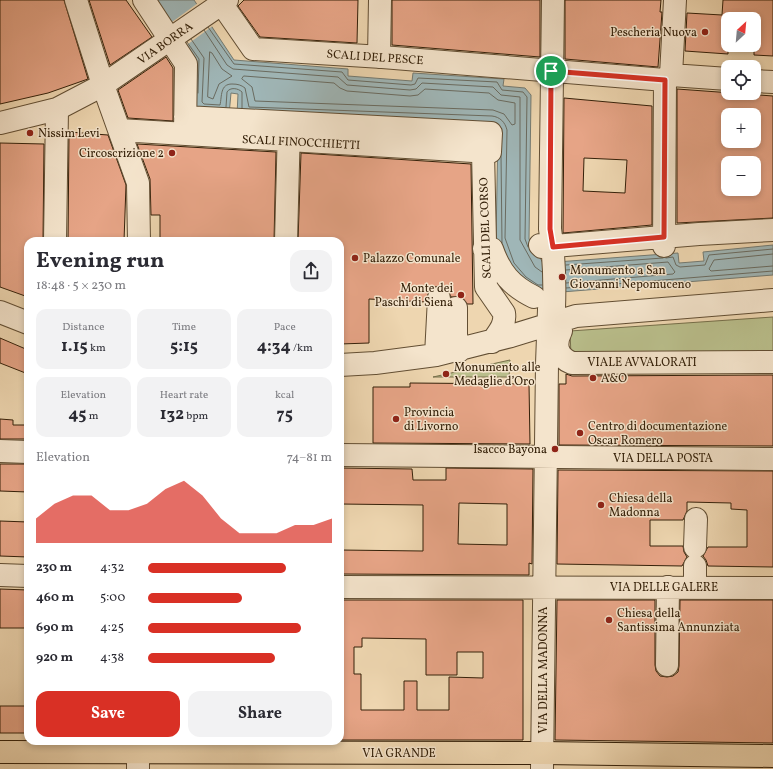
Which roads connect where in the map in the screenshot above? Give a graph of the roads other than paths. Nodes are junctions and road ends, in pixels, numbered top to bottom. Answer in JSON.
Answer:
{"nodes":[{"id":1,"x":76,"y":0,"type":"edge"},
{"id":2,"x":144,"y":0,"type":"edge"},
{"id":3,"x":380,"y":0,"type":"edge"},
{"id":4,"x":553,"y":0,"type":"edge"},
{"id":5,"x":675,"y":0,"type":"edge"},
{"id":6,"x":218,"y":5,"type":"edge"},
{"id":7,"x":173,"y":38,"type":"junction"},
{"id":8,"x":244,"y":56,"type":"dead end"},
{"id":9,"x":381,"y":62,"type":"junction"},
{"id":10,"x":353,"y":70,"type":"dead end"},
{"id":11,"x":551,"y":71,"type":"junction"},
{"id":12,"x":411,"y":73,"type":"dead end"},
{"id":13,"x":668,"y":78,"type":"junction"},
{"id":14,"x":721,"y":79,"type":"edge"},
{"id":15,"x":761,"y":81,"type":"edge"},
{"id":16,"x":507,"y":82,"type":"dead end"},
{"id":17,"x":773,"y":82,"type":"edge"},
{"id":18,"x":103,"y":85,"type":"junction"},
{"id":19,"x":57,"y":109,"type":"junction"},
{"id":20,"x":0,"y":123,"type":"edge"},
{"id":21,"x":185,"y":126,"type":"junction"},
{"id":22,"x":119,"y":130,"type":"junction"},
{"id":23,"x":288,"y":132,"type":"junction"},
{"id":24,"x":483,"y":152,"type":"joint"},
{"id":25,"x":773,"y":230,"type":"edge"},
{"id":26,"x":55,"y":237,"type":"edge"},
{"id":27,"x":139,"y":237,"type":"edge"},
{"id":28,"x":286,"y":237,"type":"edge"},
{"id":29,"x":664,"y":242,"type":"junction"},
{"id":30,"x":700,"y":243,"type":"dead end"},
{"id":31,"x":484,"y":249,"type":"junction"},
{"id":32,"x":634,"y":249,"type":"dead end"},
{"id":33,"x":553,"y":254,"type":"junction"},
{"id":34,"x":544,"y":298,"type":"junction"},
{"id":35,"x":773,"y":300,"type":"edge"},
{"id":36,"x":0,"y":312,"type":"edge"},
{"id":37,"x":576,"y":316,"type":"junction"},
{"id":38,"x":24,"y":321,"type":"edge"},
{"id":39,"x":549,"y":324,"type":"junction"},
{"id":40,"x":492,"y":342,"type":"junction"},
{"id":41,"x":459,"y":351,"type":"junction"},
{"id":42,"x":436,"y":355,"type":"junction"},
{"id":43,"x":773,"y":362,"type":"edge"},
{"id":44,"x":344,"y":365,"type":"edge"},
{"id":45,"x":0,"y":451,"type":"edge"},
{"id":46,"x":24,"y":452,"type":"edge"},
{"id":47,"x":344,"y":455,"type":"edge"},
{"id":48,"x":546,"y":457,"type":"junction"},
{"id":49,"x":773,"y":459,"type":"edge"},
{"id":50,"x":696,"y":519,"type":"dead end"},
{"id":51,"x":695,"y":567,"type":"junction"},
{"id":52,"x":0,"y":575,"type":"edge"},
{"id":53,"x":24,"y":576,"type":"edge"},
{"id":54,"x":344,"y":587,"type":"edge"},
{"id":55,"x":668,"y":587,"type":"junction"},
{"id":56,"x":543,"y":588,"type":"junction"},
{"id":57,"x":773,"y":588,"type":"edge"},
{"id":58,"x":667,"y":664,"type":"dead end"},
{"id":59,"x":0,"y":752,"type":"edge"},
{"id":60,"x":138,"y":754,"type":"edge"},
{"id":61,"x":773,"y":756,"type":"edge"},
{"id":62,"x":542,"y":761,"type":"edge"}],
"edges":[{"from":1,"to":18,"type":"street"},
{"from":2,"to":7,"type":"street"},
{"from":3,"to":9,"type":"street"},
{"from":4,"to":11,"type":"street"},
{"from":5,"to":13,"type":"street"},
{"from":6,"to":7,"type":"street","name":"VIA BORRA"},
{"from":6,"to":8,"type":"street"},
{"from":6,"to":9,"type":"street","name":"SCALI DEL PESCE"},
{"from":7,"to":18,"type":"street","name":"VIA BORRA"},
{"from":7,"to":21,"type":"street"},
{"from":9,"to":10,"type":"street"},
{"from":9,"to":11,"type":"street","name":"SCALI DEL PESCE"},
{"from":9,"to":12,"type":"street"},
{"from":11,"to":13,"type":"street","name":"SCALI DEL PESCE"},
{"from":11,"to":33,"type":"street"},
{"from":13,"to":14,"type":"street","name":"SCALI DEL PESCE"},
{"from":13,"to":29,"type":"street"},
{"from":15,"to":17,"type":"street"},
{"from":16,"to":33,"type":"street"},
{"from":18,"to":19,"type":"street","name":"VIA BORRA"},
{"from":18,"to":22,"type":"street"},
{"from":19,"to":20,"type":"street","name":"VIA BORRA"},
{"from":19,"to":26,"type":"street"},
{"from":21,"to":22,"type":"street","name":"SCALI FINOCCHIETTI"},
{"from":21,"to":23,"type":"street","name":"SCALI FINOCCHIETTI"},
{"from":22,"to":27,"type":"street"},
{"from":23,"to":24,"type":"street","name":"SCALI FINOCCHIETTI"},
{"from":23,"to":28,"type":"street"},
{"from":24,"to":31,"type":"street","name":"SCALI DEL CORSO"},
{"from":25,"to":29,"type":"street"},
{"from":29,"to":30,"type":"street"},
{"from":29,"to":32,"type":"street"},
{"from":29,"to":33,"type":"street"},
{"from":31,"to":34,"type":"street"},
{"from":31,"to":40,"type":"street","name":"SCALI DEL CORSO"},
{"from":33,"to":34,"type":"street"},
{"from":34,"to":39,"type":"street","name":"VIA DELLA MADONNA"},
{"from":35,"to":37,"type":"street"},
{"from":36,"to":38,"type":"street"},
{"from":37,"to":39,"type":"street"},
{"from":37,"to":43,"type":"street","name":"VIALE AVVALORATI"},
{"from":39,"to":40,"type":"street"},
{"from":39,"to":48,"type":"street","name":"VIA DELLA MADONNA"},
{"from":40,"to":41,"type":"street"},
{"from":41,"to":42,"type":"street"},
{"from":41,"to":42,"type":"street"},
{"from":42,"to":44,"type":"street"},
{"from":45,"to":46,"type":"street"},
{"from":47,"to":48,"type":"street","name":"VIA DELLA POSTA"},
{"from":48,"to":49,"type":"street","name":"VIA DELLA POSTA"},
{"from":48,"to":56,"type":"street","name":"VIA DELLA MADONNA"},
{"from":50,"to":51,"type":"street"},
{"from":51,"to":55,"type":"street","name":"VIA DELLE GALERE"},
{"from":51,"to":57,"type":"street","name":"VIA DELLE GALERE"},
{"from":52,"to":53,"type":"street"},
{"from":54,"to":56,"type":"street","name":"VIA DELLE GALERE"},
{"from":55,"to":56,"type":"street","name":"VIA DELLE GALERE"},
{"from":55,"to":58,"type":"street"},
{"from":56,"to":62,"type":"street","name":"VIA DELLA MADONNA"},
{"from":59,"to":60,"type":"main road","name":"VIA GRANDE"},
{"from":60,"to":62,"type":"main road","name":"VIA GRANDE"},
{"from":61,"to":62,"type":"main road","name":"VIA GRANDE"}]}
